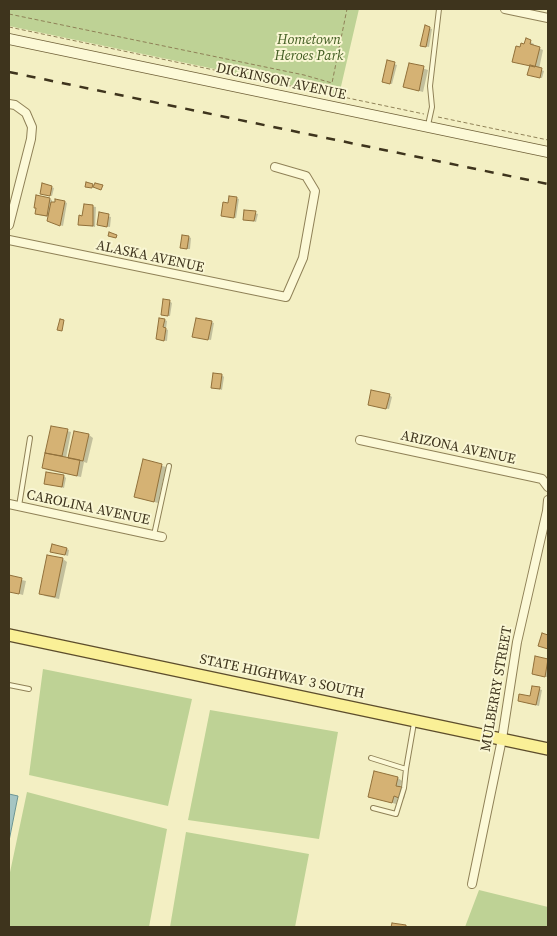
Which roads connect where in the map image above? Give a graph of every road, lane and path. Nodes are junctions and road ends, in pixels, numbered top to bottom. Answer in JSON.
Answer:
{"nodes":[{"id":1,"x":347,"y":9,"type":"edge"},
{"id":2,"x":439,"y":9,"type":"edge"},
{"id":3,"x":505,"y":9,"type":"edge"},
{"id":4,"x":9,"y":14,"type":"edge"},
{"id":5,"x":548,"y":18,"type":"edge"},
{"id":6,"x":9,"y":27,"type":"edge"},
{"id":7,"x":9,"y":39,"type":"edge"},
{"id":8,"x":9,"y":104,"type":"edge"},
{"id":9,"x":430,"y":116,"type":"junction"},
{"id":10,"x":428,"y":127,"type":"junction"},
{"id":11,"x":548,"y":140,"type":"edge"},
{"id":12,"x":548,"y":152,"type":"edge"},
{"id":13,"x":275,"y":167,"type":"dead end"},
{"id":14,"x":9,"y":225,"type":"edge"},
{"id":15,"x":9,"y":240,"type":"edge"},
{"id":16,"x":30,"y":438,"type":"dead end"},
{"id":17,"x":360,"y":440,"type":"dead end"},
{"id":18,"x":169,"y":466,"type":"dead end"},
{"id":19,"x":548,"y":486,"type":"edge"},
{"id":20,"x":548,"y":500,"type":"edge"},
{"id":21,"x":9,"y":504,"type":"edge"},
{"id":22,"x":19,"y":506,"type":"junction"},
{"id":23,"x":158,"y":536,"type":"joint"},
{"id":24,"x":9,"y":635,"type":"edge"},
{"id":25,"x":9,"y":685,"type":"edge"},
{"id":26,"x":29,"y":689,"type":"dead end"},
{"id":27,"x":415,"y":721,"type":"junction"},
{"id":28,"x":502,"y":739,"type":"junction"},
{"id":29,"x":548,"y":749,"type":"edge"},
{"id":30,"x":371,"y":758,"type":"dead end"},
{"id":31,"x":406,"y":769,"type":"junction"},
{"id":32,"x":373,"y":808,"type":"dead end"},
{"id":33,"x":472,"y":884,"type":"dead end"}],
"edges":[{"from":1,"to":4,"type":"path"},
{"from":2,"to":9,"type":"lane"},
{"from":3,"to":5,"type":"street"},
{"from":6,"to":9,"type":"path"},
{"from":7,"to":10,"type":"street","name":"DICKINSON AVENUE"},
{"from":8,"to":14,"type":"street"},
{"from":9,"to":10,"type":"lane"},
{"from":9,"to":11,"type":"path"},
{"from":10,"to":12,"type":"street","name":"DICKINSON AVENUE"},
{"from":13,"to":15,"type":"street","name":"ALASKA AVENUE"},
{"from":16,"to":22,"type":"lane"},
{"from":17,"to":19,"type":"street","name":"ARIZONA AVENUE"},
{"from":18,"to":23,"type":"lane"},
{"from":20,"to":28,"type":"street","name":"MULBERRY STREET"},
{"from":21,"to":22,"type":"street","name":"CAROLINA AVENUE"},
{"from":22,"to":23,"type":"street","name":"CAROLINA AVENUE"},
{"from":24,"to":27,"type":"main road","name":"STATE HIGHWAY 3 SOUTH"},
{"from":25,"to":26,"type":"lane"},
{"from":27,"to":28,"type":"main road","name":"STATE HIGHWAY 3 SOUTH"},
{"from":27,"to":31,"type":"lane"},
{"from":28,"to":29,"type":"main road","name":"STATE HIGHWAY 3 SOUTH"},
{"from":28,"to":33,"type":"street","name":"MULBERRY STREET"},
{"from":30,"to":31,"type":"lane"},
{"from":31,"to":32,"type":"lane"}]}
